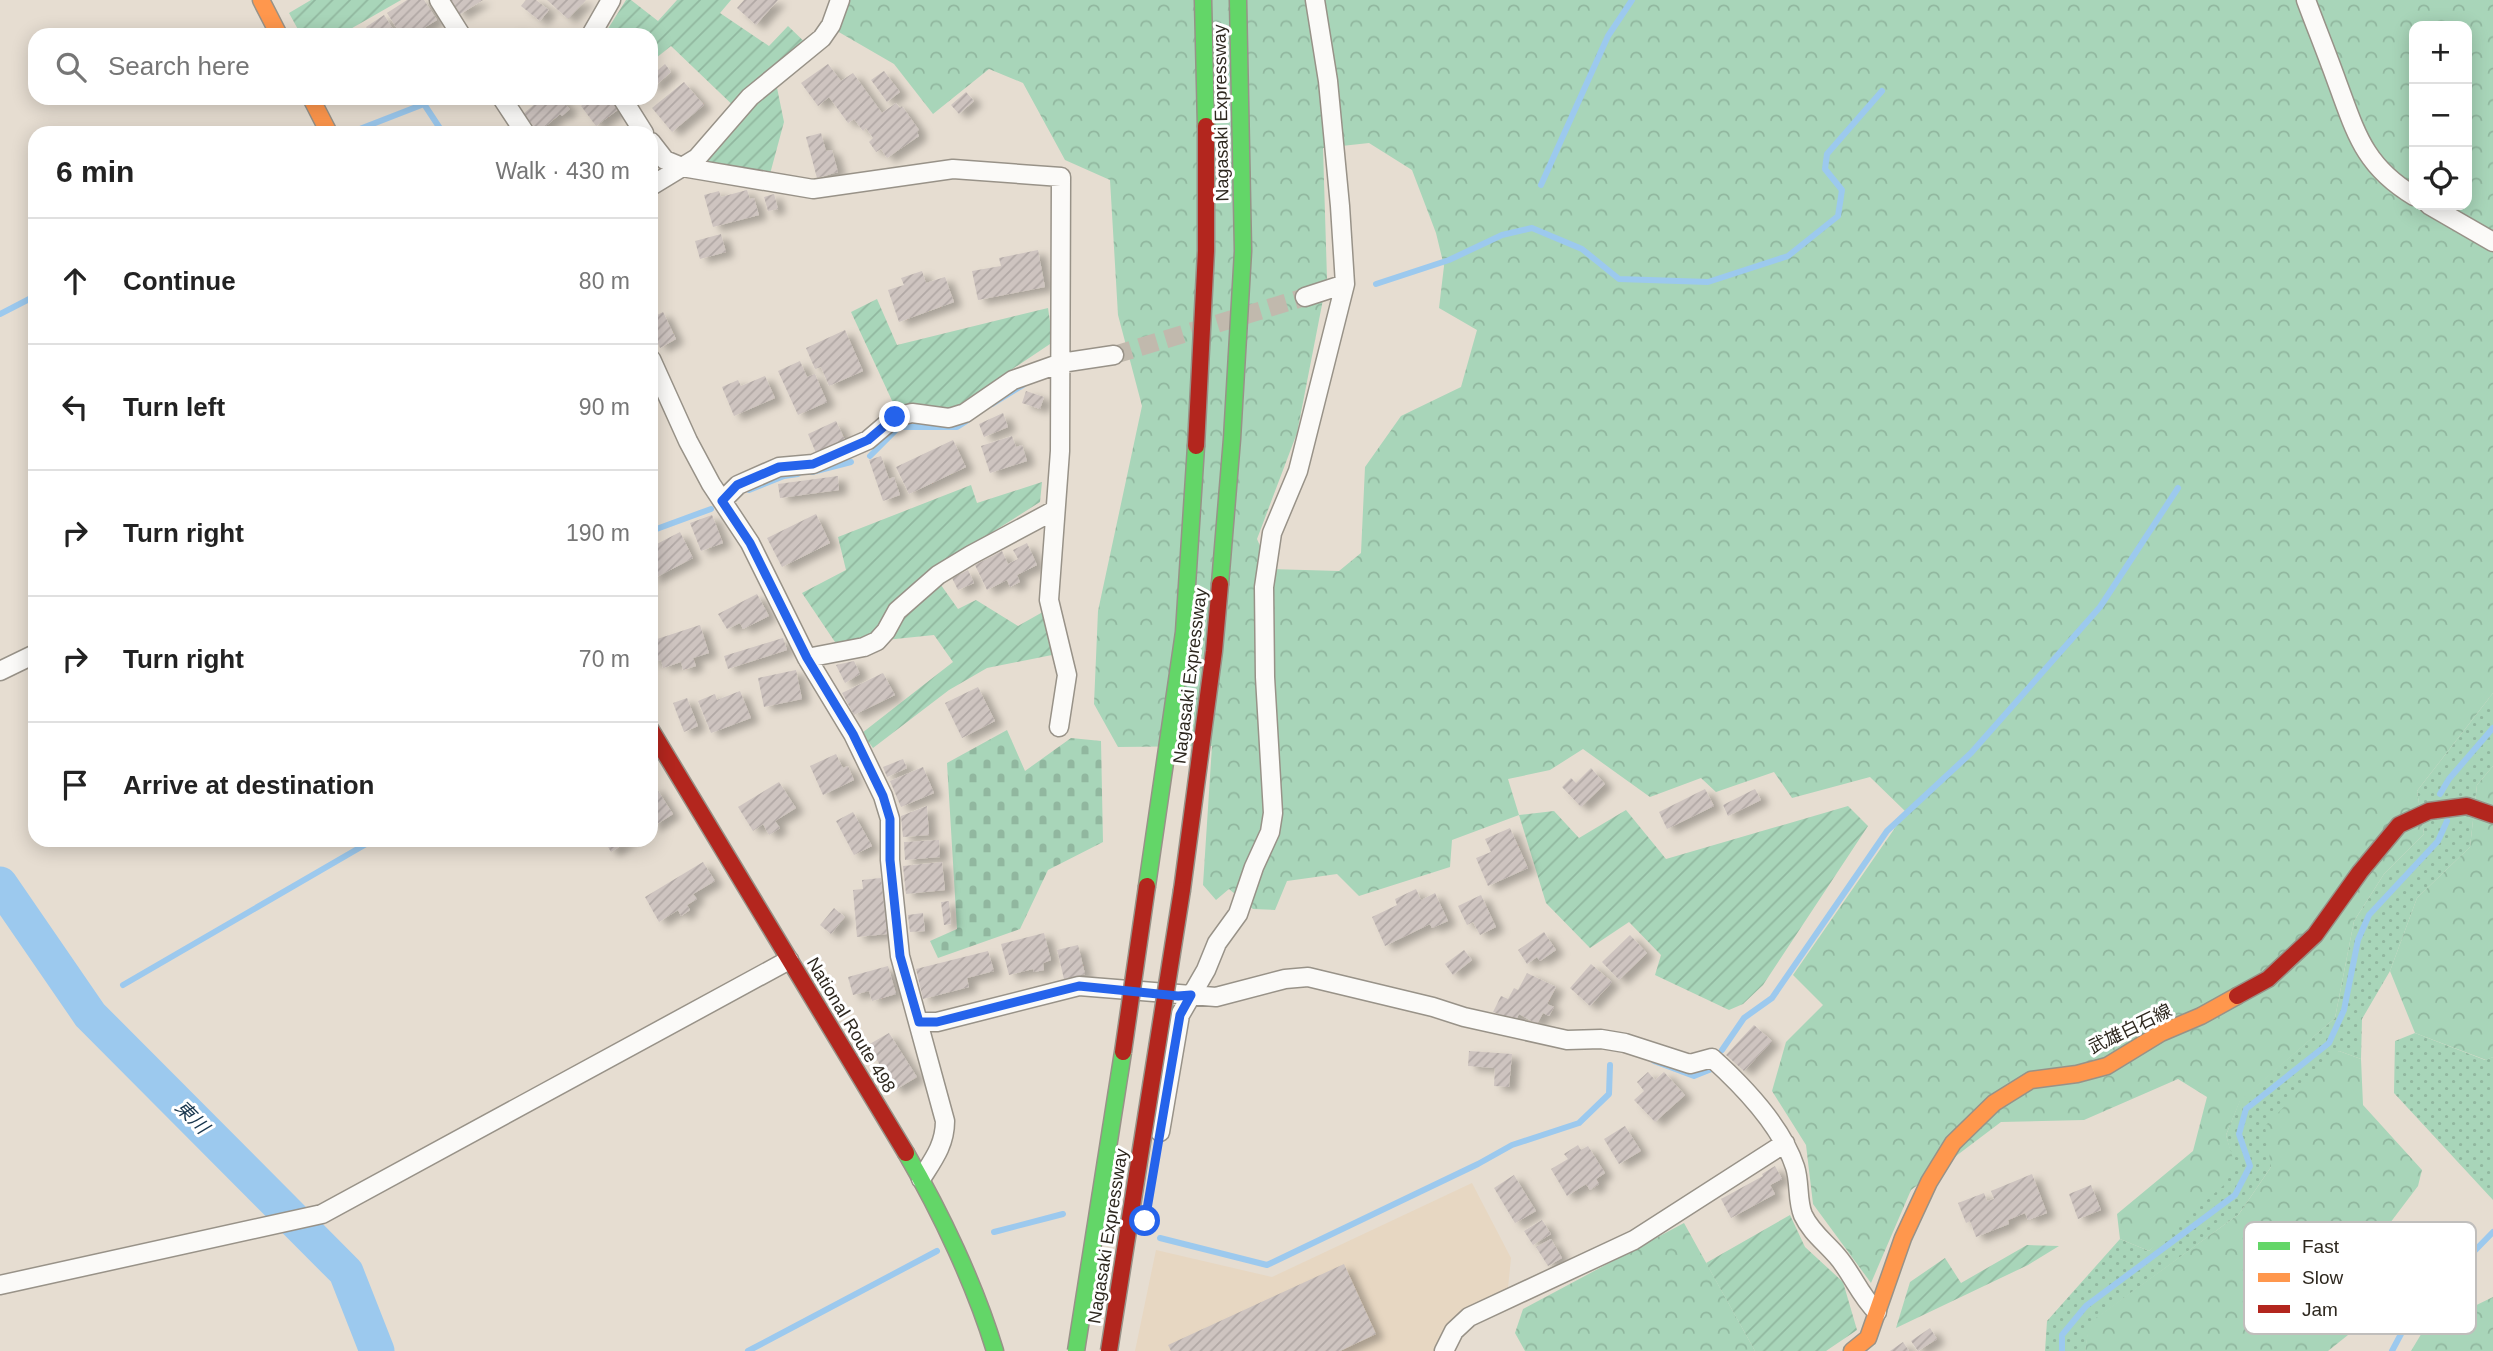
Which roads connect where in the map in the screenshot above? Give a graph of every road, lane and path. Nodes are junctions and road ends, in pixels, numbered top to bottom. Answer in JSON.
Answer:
{"nodes":[{"id":1,"x":261,"y":0,"type":"edge"},
{"id":2,"x":439,"y":0,"type":"edge"},
{"id":3,"x":611,"y":0,"type":"edge"},
{"id":4,"x":841,"y":0,"type":"edge"},
{"id":5,"x":1203,"y":0,"type":"edge"},
{"id":6,"x":1238,"y":0,"type":"edge"},
{"id":7,"x":1315,"y":0,"type":"edge"},
{"id":8,"x":2306,"y":0,"type":"edge"},
{"id":9,"x":275,"y":28,"type":"edge"},
{"id":10,"x":457,"y":28,"type":"edge"},
{"id":11,"x":595,"y":28,"type":"edge"},
{"id":12,"x":315,"y":105,"type":"edge"},
{"id":13,"x":507,"y":105,"type":"edge"},
{"id":14,"x":626,"y":105,"type":"edge"},
{"id":15,"x":325,"y":126,"type":"edge"},
{"id":16,"x":520,"y":126,"type":"edge"},
{"id":17,"x":639,"y":126,"type":"edge"},
{"id":18,"x":658,"y":151,"type":"edge"},
{"id":19,"x":682,"y":167,"type":"junction"},
{"id":20,"x":658,"y":182,"type":"edge"},
{"id":21,"x":2409,"y":193,"type":"edge"},
{"id":22,"x":2438,"y":210,"type":"edge"},
{"id":23,"x":2493,"y":242,"type":"edge"},
{"id":24,"x":1345,"y":284,"type":"junction"},
{"id":25,"x":1304,"y":297,"type":"tunnel mouth"},
{"id":26,"x":1114,"y":355,"type":"tunnel mouth"},
{"id":27,"x":1060,"y":363,"type":"junction"},
{"id":28,"x":658,"y":375,"type":"edge"},
{"id":29,"x":722,"y":501,"type":"junction"},
{"id":30,"x":1055,"y":510,"type":"junction"},
{"id":31,"x":28,"y":657,"type":"edge"},
{"id":32,"x":807,"y":658,"type":"junction"},
{"id":33,"x":0,"y":671,"type":"edge"},
{"id":34,"x":1059,"y":727,"type":"dead end"},
{"id":35,"x":658,"y":742,"type":"edge"},
{"id":36,"x":2493,"y":815,"type":"edge"},
{"id":37,"x":789,"y":960,"type":"junction"},
{"id":38,"x":1191,"y":995,"type":"junction"},
{"id":39,"x":919,"y":1022,"type":"junction"},
{"id":40,"x":1785,"y":1143,"type":"junction"},
{"id":41,"x":920,"y":1179,"type":"junction"},
{"id":42,"x":0,"y":1285,"type":"edge"},
{"id":43,"x":1877,"y":1312,"type":"junction"},
{"id":44,"x":995,"y":1351,"type":"edge"},
{"id":45,"x":1076,"y":1351,"type":"edge"},
{"id":46,"x":1109,"y":1351,"type":"edge"},
{"id":47,"x":1123,"y":1351,"type":"edge"},
{"id":48,"x":1444,"y":1351,"type":"edge"},
{"id":49,"x":1852,"y":1351,"type":"edge"}],
"edges":[{"from":1,"to":9,"type":"main road"},
{"from":2,"to":10,"type":"street"},
{"from":3,"to":11,"type":"street"},
{"from":4,"to":19,"type":"street"},
{"from":5,"to":45,"type":"main road","name":"Nagasaki Expressway","bridge":true},
{"from":6,"to":46,"type":"main road","name":"Nagasaki Expressway","bridge":true},
{"from":7,"to":24,"type":"street"},
{"from":8,"to":21,"type":"street"},
{"from":12,"to":15,"type":"main road"},
{"from":13,"to":16,"type":"street"},
{"from":14,"to":17,"type":"street"},
{"from":18,"to":19,"type":"street"},
{"from":19,"to":20,"type":"street"},
{"from":19,"to":27,"type":"street"},
{"from":22,"to":23,"type":"street"},
{"from":24,"to":25,"type":"street"},
{"from":24,"to":38,"type":"street"},
{"from":26,"to":27,"type":"street"},
{"from":27,"to":29,"type":"street"},
{"from":27,"to":30,"type":"street"},
{"from":28,"to":29,"type":"street"},
{"from":29,"to":32,"type":"street"},
{"from":30,"to":32,"type":"street"},
{"from":30,"to":34,"type":"street"},
{"from":31,"to":33,"type":"street"},
{"from":32,"to":39,"type":"street"},
{"from":35,"to":37,"type":"main road","name":"National Route 498"},
{"from":36,"to":43,"type":"main road","name":"武雄白石線"},
{"from":37,"to":41,"type":"main road","name":"National Route 498"},
{"from":37,"to":42,"type":"street"},
{"from":38,"to":39,"type":"street"},
{"from":38,"to":40,"type":"street"},
{"from":38,"to":47,"type":"street"},
{"from":39,"to":41,"type":"street"},
{"from":40,"to":43,"type":"street"},
{"from":40,"to":48,"type":"street"},
{"from":41,"to":44,"type":"main road","name":"National Route 498"},
{"from":43,"to":49,"type":"main road","name":"武雄白石線"}]}
